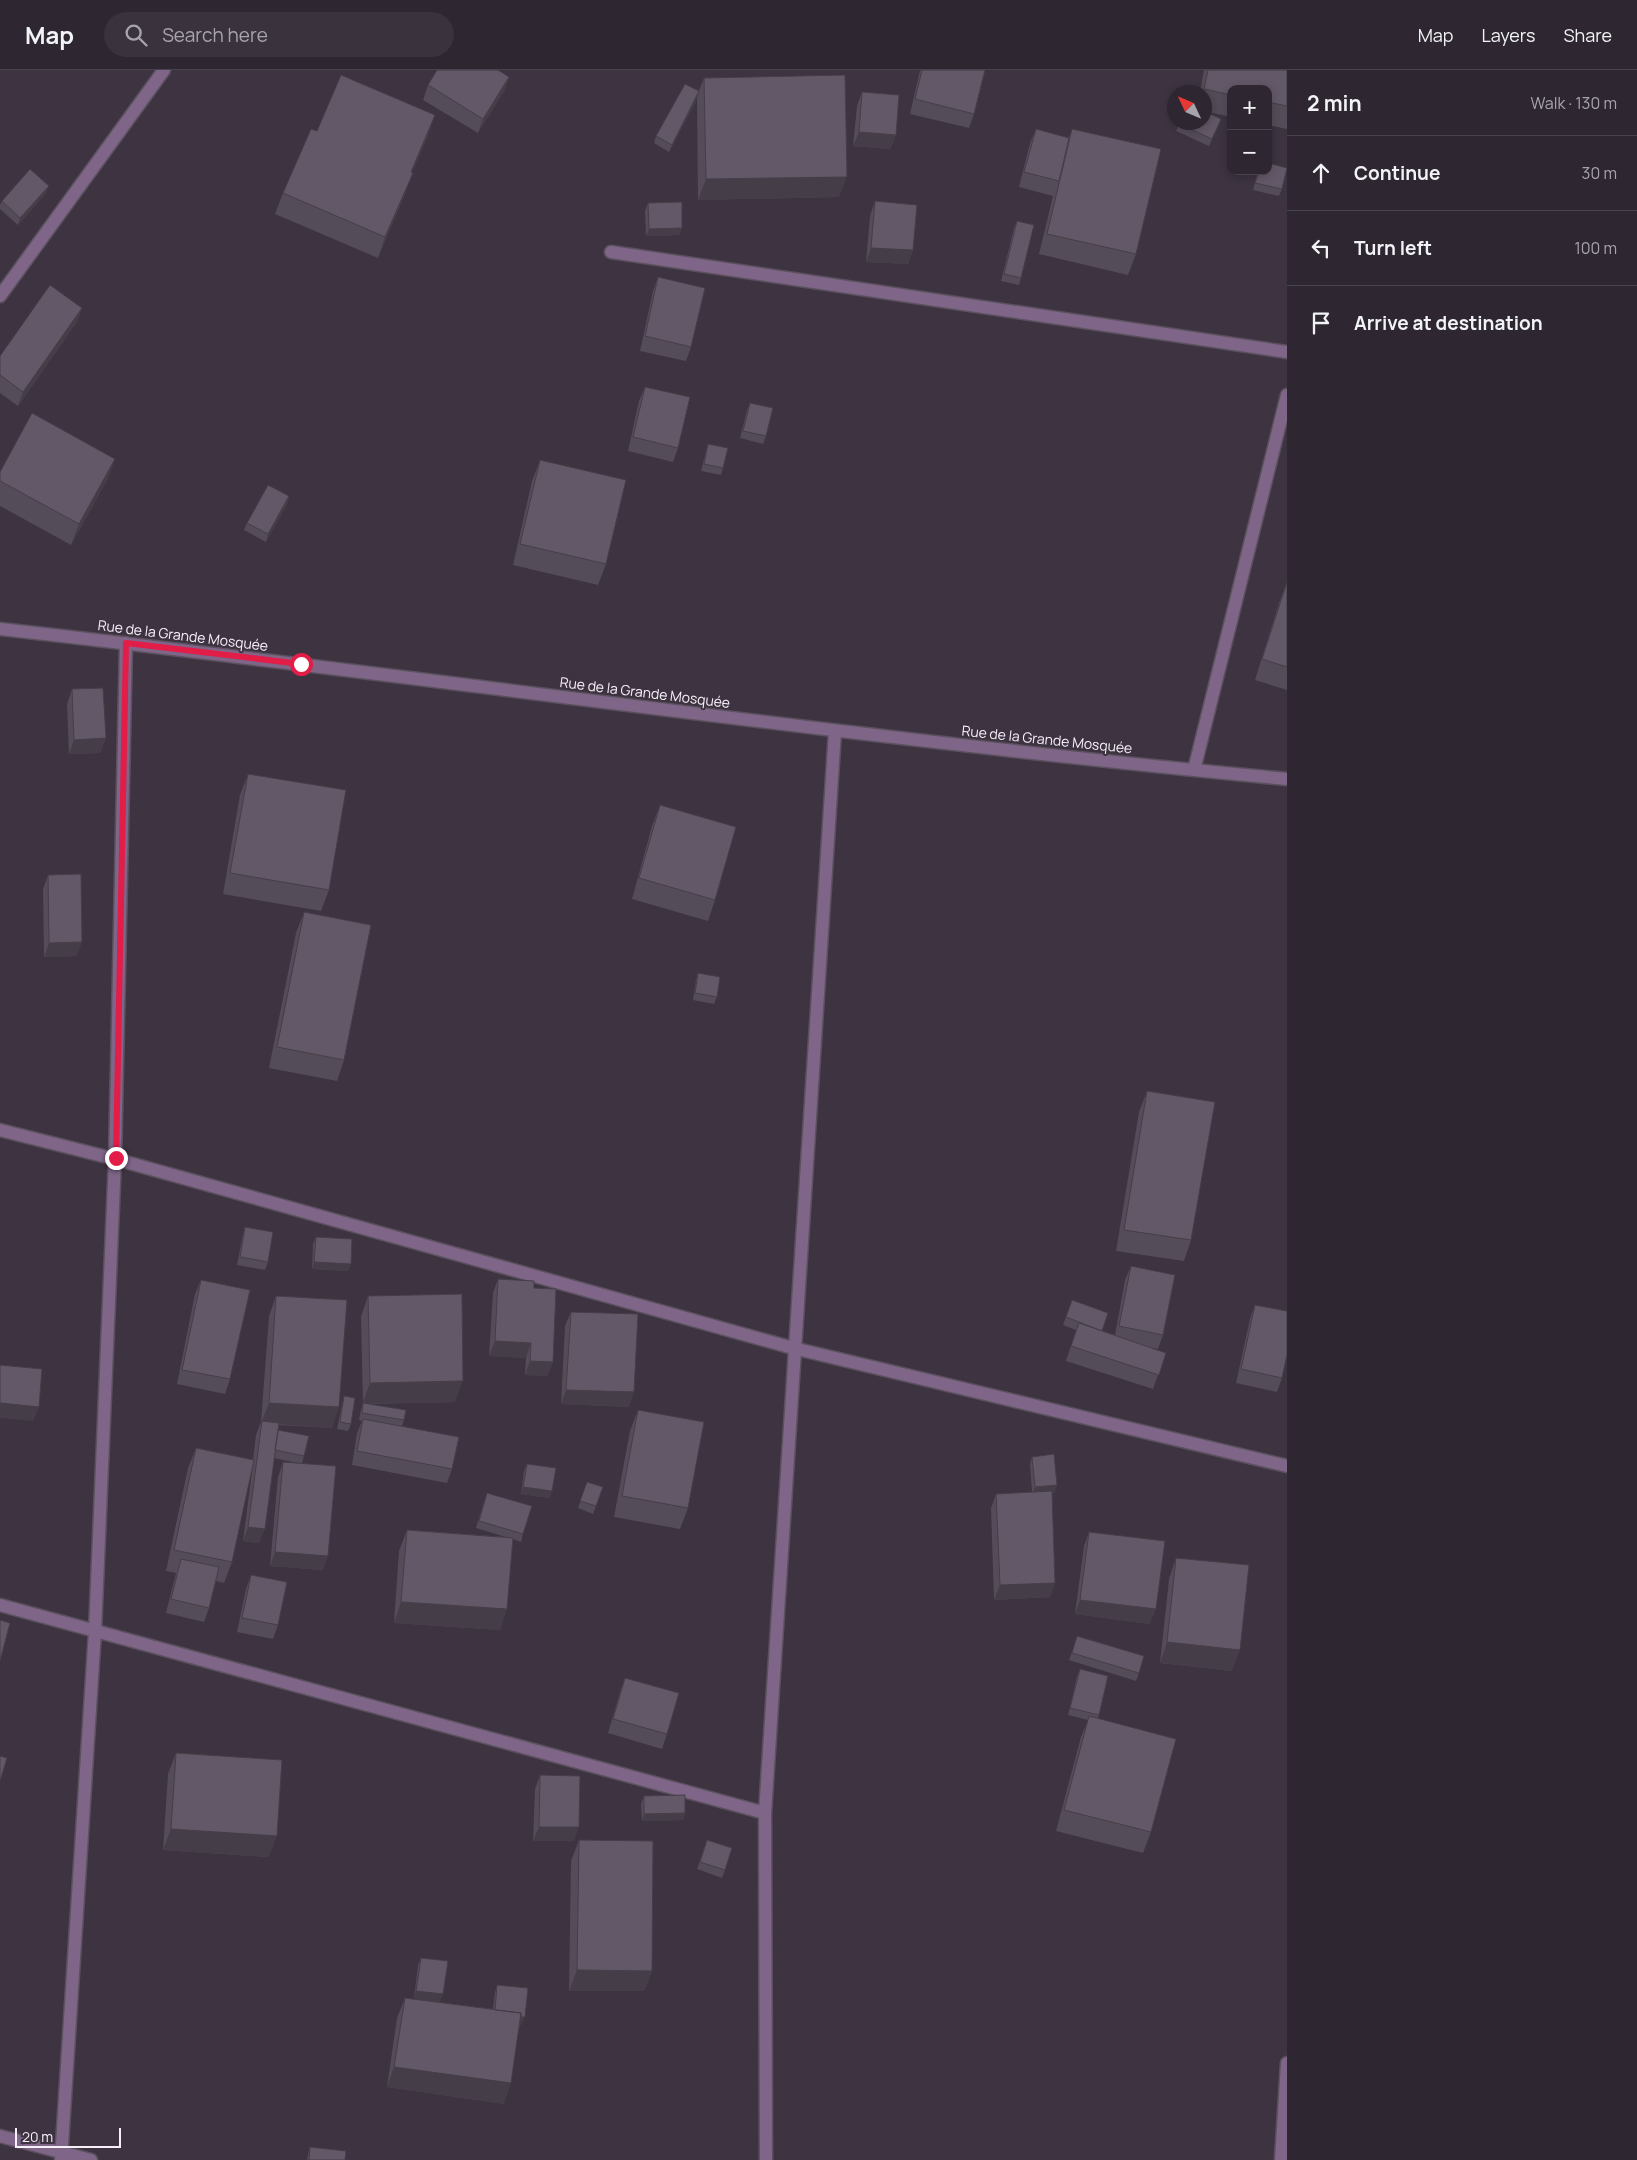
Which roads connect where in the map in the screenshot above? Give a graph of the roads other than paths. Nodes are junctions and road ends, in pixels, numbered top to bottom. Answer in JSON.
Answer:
{"nodes":[{"id":1,"x":164,"y":70,"type":"edge"},
{"id":2,"x":611,"y":252,"type":"dead end"},
{"id":3,"x":0,"y":296,"type":"edge"},
{"id":4,"x":1287,"y":352,"type":"edge"},
{"id":5,"x":1287,"y":395,"type":"edge"},
{"id":6,"x":0,"y":629,"type":"edge"},
{"id":7,"x":126,"y":643,"type":"junction"},
{"id":8,"x":834,"y":732,"type":"junction"},
{"id":9,"x":1194,"y":770,"type":"junction"},
{"id":10,"x":1287,"y":779,"type":"edge"},
{"id":11,"x":0,"y":1130,"type":"edge"},
{"id":12,"x":116,"y":1158,"type":"junction"},
{"id":13,"x":794,"y":1348,"type":"junction"},
{"id":14,"x":1287,"y":1466,"type":"edge"},
{"id":15,"x":0,"y":1605,"type":"edge"},
{"id":16,"x":95,"y":1631,"type":"junction"},
{"id":17,"x":766,"y":1813,"type":"junction"},
{"id":18,"x":1287,"y":2063,"type":"edge"},
{"id":19,"x":0,"y":2136,"type":"edge"},
{"id":20,"x":61,"y":2156,"type":"edge"},
{"id":21,"x":91,"y":2160,"type":"edge"},
{"id":22,"x":766,"y":2160,"type":"edge"},
{"id":23,"x":1281,"y":2160,"type":"edge"}],
"edges":[{"from":1,"to":3,"type":"street"},
{"from":2,"to":4,"type":"street"},
{"from":5,"to":9,"type":"street"},
{"from":6,"to":7,"type":"street","name":"Rue de la Grande Mosquée"},
{"from":7,"to":8,"type":"street","name":"Rue de la Grande Mosquée"},
{"from":7,"to":12,"type":"street"},
{"from":8,"to":9,"type":"street","name":"Rue de la Grande Mosquée"},
{"from":8,"to":13,"type":"street"},
{"from":9,"to":10,"type":"street","name":"Rue de la Grande Mosquée"},
{"from":11,"to":12,"type":"street"},
{"from":12,"to":13,"type":"street"},
{"from":12,"to":16,"type":"street"},
{"from":13,"to":14,"type":"street"},
{"from":13,"to":17,"type":"street"},
{"from":15,"to":16,"type":"street"},
{"from":16,"to":17,"type":"street"},
{"from":16,"to":20,"type":"street"},
{"from":17,"to":22,"type":"street"},
{"from":18,"to":23,"type":"street"},
{"from":19,"to":20,"type":"street"},
{"from":20,"to":21,"type":"street"}]}
